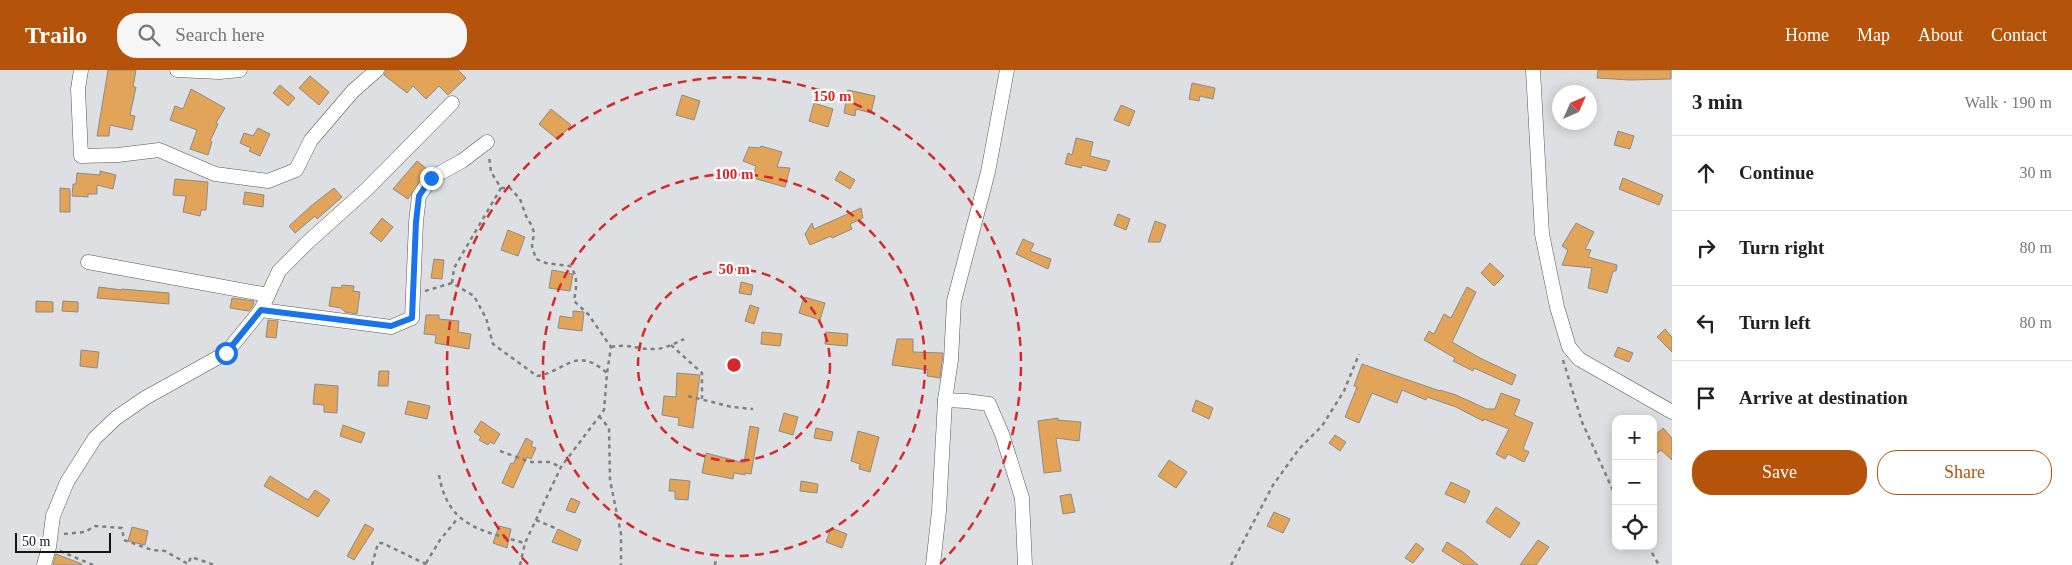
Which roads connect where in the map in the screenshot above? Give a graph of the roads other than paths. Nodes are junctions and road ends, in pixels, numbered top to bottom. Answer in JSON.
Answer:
{"nodes":[{"id":1,"x":80,"y":70,"type":"edge"},
{"id":2,"x":177,"y":70,"type":"edge"},
{"id":3,"x":240,"y":70,"type":"edge"},
{"id":4,"x":377,"y":70,"type":"edge"},
{"id":5,"x":1007,"y":70,"type":"edge"},
{"id":6,"x":1533,"y":70,"type":"edge"},
{"id":7,"x":452,"y":103,"type":"dead end"},
{"id":8,"x":488,"y":142,"type":"road end"},
{"id":9,"x":88,"y":262,"type":"dead end"},
{"id":10,"x":268,"y":295,"type":"junction"},
{"id":11,"x":261,"y":310,"type":"junction"},
{"id":12,"x":945,"y":400,"type":"junction"},
{"id":13,"x":1672,"y":412,"type":"edge"},
{"id":14,"x":44,"y":565,"type":"edge"},
{"id":15,"x":933,"y":565,"type":"edge"},
{"id":16,"x":1026,"y":565,"type":"edge"}],
"edges":[{"from":1,"to":4,"type":"street"},
{"from":2,"to":3,"type":"street"},
{"from":5,"to":12,"type":"street"},
{"from":6,"to":13,"type":"street"},
{"from":7,"to":10,"type":"street"},
{"from":8,"to":11,"type":"street"},
{"from":9,"to":10,"type":"street"},
{"from":10,"to":11,"type":"street"},
{"from":11,"to":14,"type":"street"},
{"from":12,"to":15,"type":"street"},
{"from":12,"to":16,"type":"street"}]}
